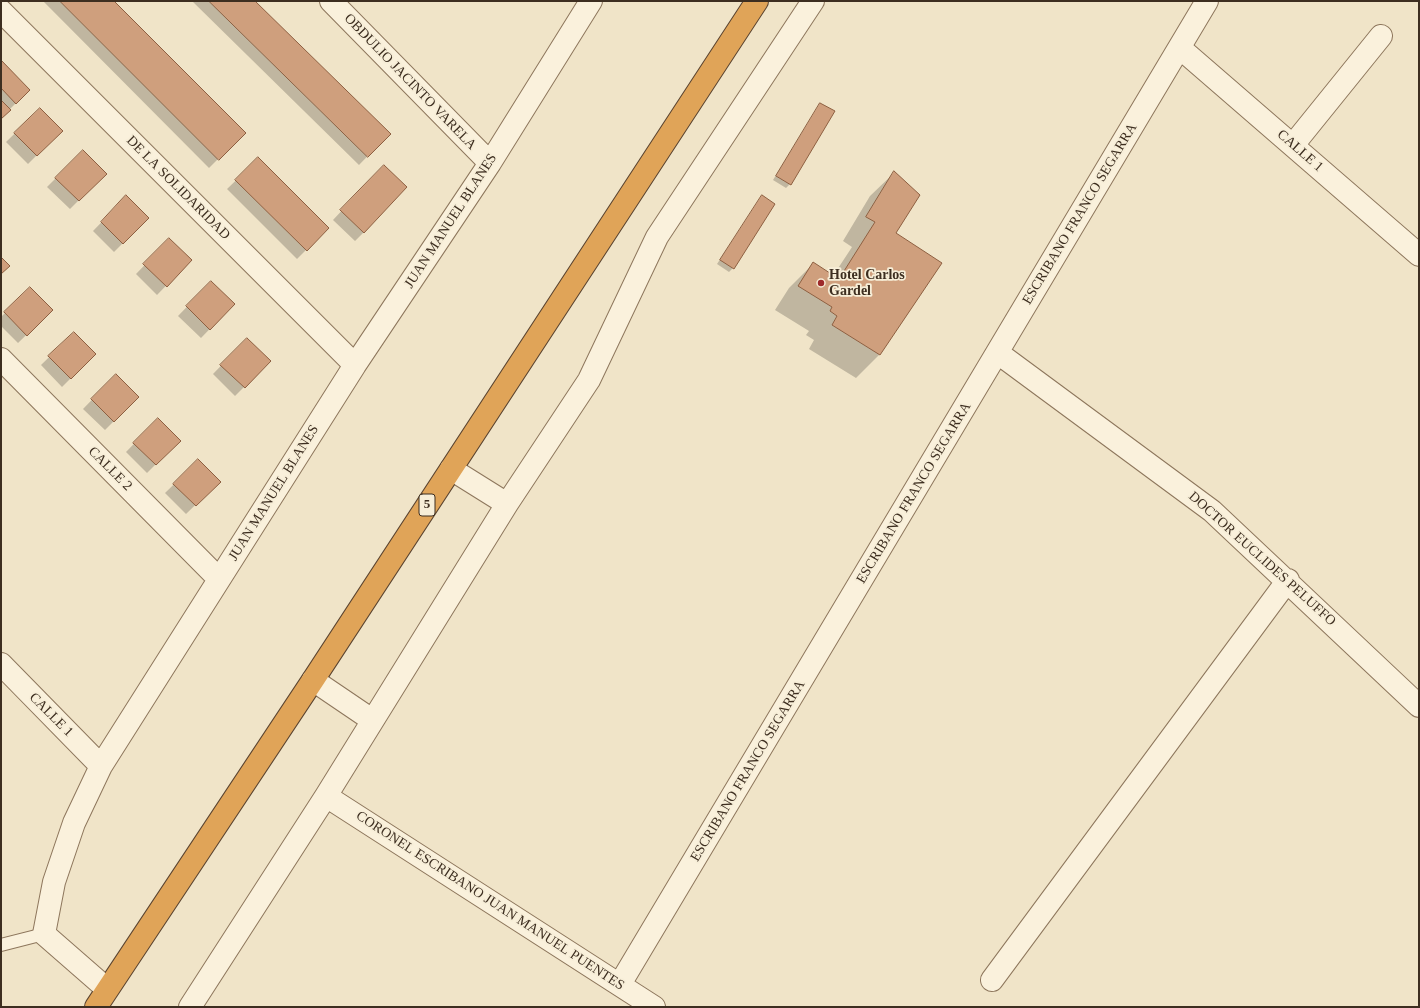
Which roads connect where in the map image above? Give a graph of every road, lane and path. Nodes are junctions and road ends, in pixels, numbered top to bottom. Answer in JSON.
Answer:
{"nodes":[{"id":1,"x":331,"y":1,"type":"edge"},
{"id":2,"x":591,"y":1,"type":"edge"},
{"id":3,"x":757,"y":1,"type":"edge"},
{"id":4,"x":813,"y":1,"type":"edge"},
{"id":5,"x":1208,"y":1,"type":"edge"},
{"id":6,"x":1,"y":11,"type":"edge"},
{"id":7,"x":1381,"y":36,"type":"dead end"},
{"id":8,"x":1180,"y":48,"type":"junction"},
{"id":9,"x":1293,"y":145,"type":"junction"},
{"id":10,"x":490,"y":163,"type":"junction"},
{"id":11,"x":1419,"y":255,"type":"edge"},
{"id":12,"x":998,"y":352,"type":"junction"},
{"id":13,"x":1,"y":359,"type":"edge"},
{"id":14,"x":355,"y":365,"type":"junction"},
{"id":15,"x":451,"y":469,"type":"junction"},
{"id":16,"x":507,"y":504,"type":"junction"},
{"id":17,"x":219,"y":580,"type":"junction"},
{"id":18,"x":1288,"y":580,"type":"junction"},
{"id":19,"x":1,"y":664,"type":"edge"},
{"id":20,"x":312,"y":680,"type":"junction"},
{"id":21,"x":1419,"y":706,"type":"edge"},
{"id":22,"x":372,"y":720,"type":"junction"},
{"id":23,"x":101,"y":766,"type":"junction"},
{"id":24,"x":326,"y":796,"type":"junction"},
{"id":25,"x":44,"y":934,"type":"junction"},
{"id":26,"x":1,"y":945,"type":"edge"},
{"id":27,"x":992,"y":980,"type":"dead end"},
{"id":28,"x":620,"y":984,"type":"junction"},
{"id":29,"x":108,"y":989,"type":"junction"},
{"id":30,"x":96,"y":1007,"type":"edge"},
{"id":31,"x":190,"y":1007,"type":"edge"},
{"id":32,"x":654,"y":1007,"type":"edge"}],
"edges":[{"from":1,"to":10,"type":"street","name":"OBDULIO JACINTO VARELA"},
{"from":2,"to":10,"type":"street","name":"JUAN MANUEL BLANES"},
{"from":3,"to":15,"type":"highway","number":"5"},
{"from":4,"to":16,"type":"street"},
{"from":5,"to":8,"type":"street","name":"ESCRIBANO FRANCO SEGARRA"},
{"from":6,"to":14,"type":"street","name":"DE LA SOLIDARIDAD"},
{"from":7,"to":9,"type":"street"},
{"from":8,"to":9,"type":"street","name":"CALLE 1"},
{"from":8,"to":12,"type":"street","name":"ESCRIBANO FRANCO SEGARRA"},
{"from":9,"to":11,"type":"street","name":"CALLE 1"},
{"from":10,"to":14,"type":"street","name":"JUAN MANUEL BLANES"},
{"from":12,"to":18,"type":"street","name":"DOCTOR EUCLIDES PELUFFO"},
{"from":12,"to":28,"type":"street","name":"ESCRIBANO FRANCO SEGARRA"},
{"from":13,"to":17,"type":"street","name":"CALLE 2"},
{"from":14,"to":17,"type":"street","name":"JUAN MANUEL BLANES"},
{"from":15,"to":16,"type":"street"},
{"from":15,"to":20,"type":"highway","number":"5"},
{"from":16,"to":22,"type":"street"},
{"from":17,"to":23,"type":"street","name":"JUAN MANUEL BLANES"},
{"from":18,"to":21,"type":"street","name":"DOCTOR EUCLIDES PELUFFO"},
{"from":18,"to":27,"type":"street"},
{"from":19,"to":23,"type":"street","name":"CALLE 1"},
{"from":20,"to":22,"type":"street"},
{"from":20,"to":29,"type":"highway","number":"5"},
{"from":22,"to":24,"type":"street"},
{"from":23,"to":25,"type":"street","name":"JUAN MANUEL BLANES"},
{"from":24,"to":28,"type":"street","name":"CORONEL ESCRIBANO JUAN MANUEL PUENTES"},
{"from":24,"to":31,"type":"street"},
{"from":25,"to":26,"type":"lane"},
{"from":25,"to":29,"type":"street"},
{"from":28,"to":32,"type":"street","name":"CORONEL ESCRIBANO JUAN MANUEL PUENTES"},
{"from":29,"to":30,"type":"highway","number":"5"}]}
